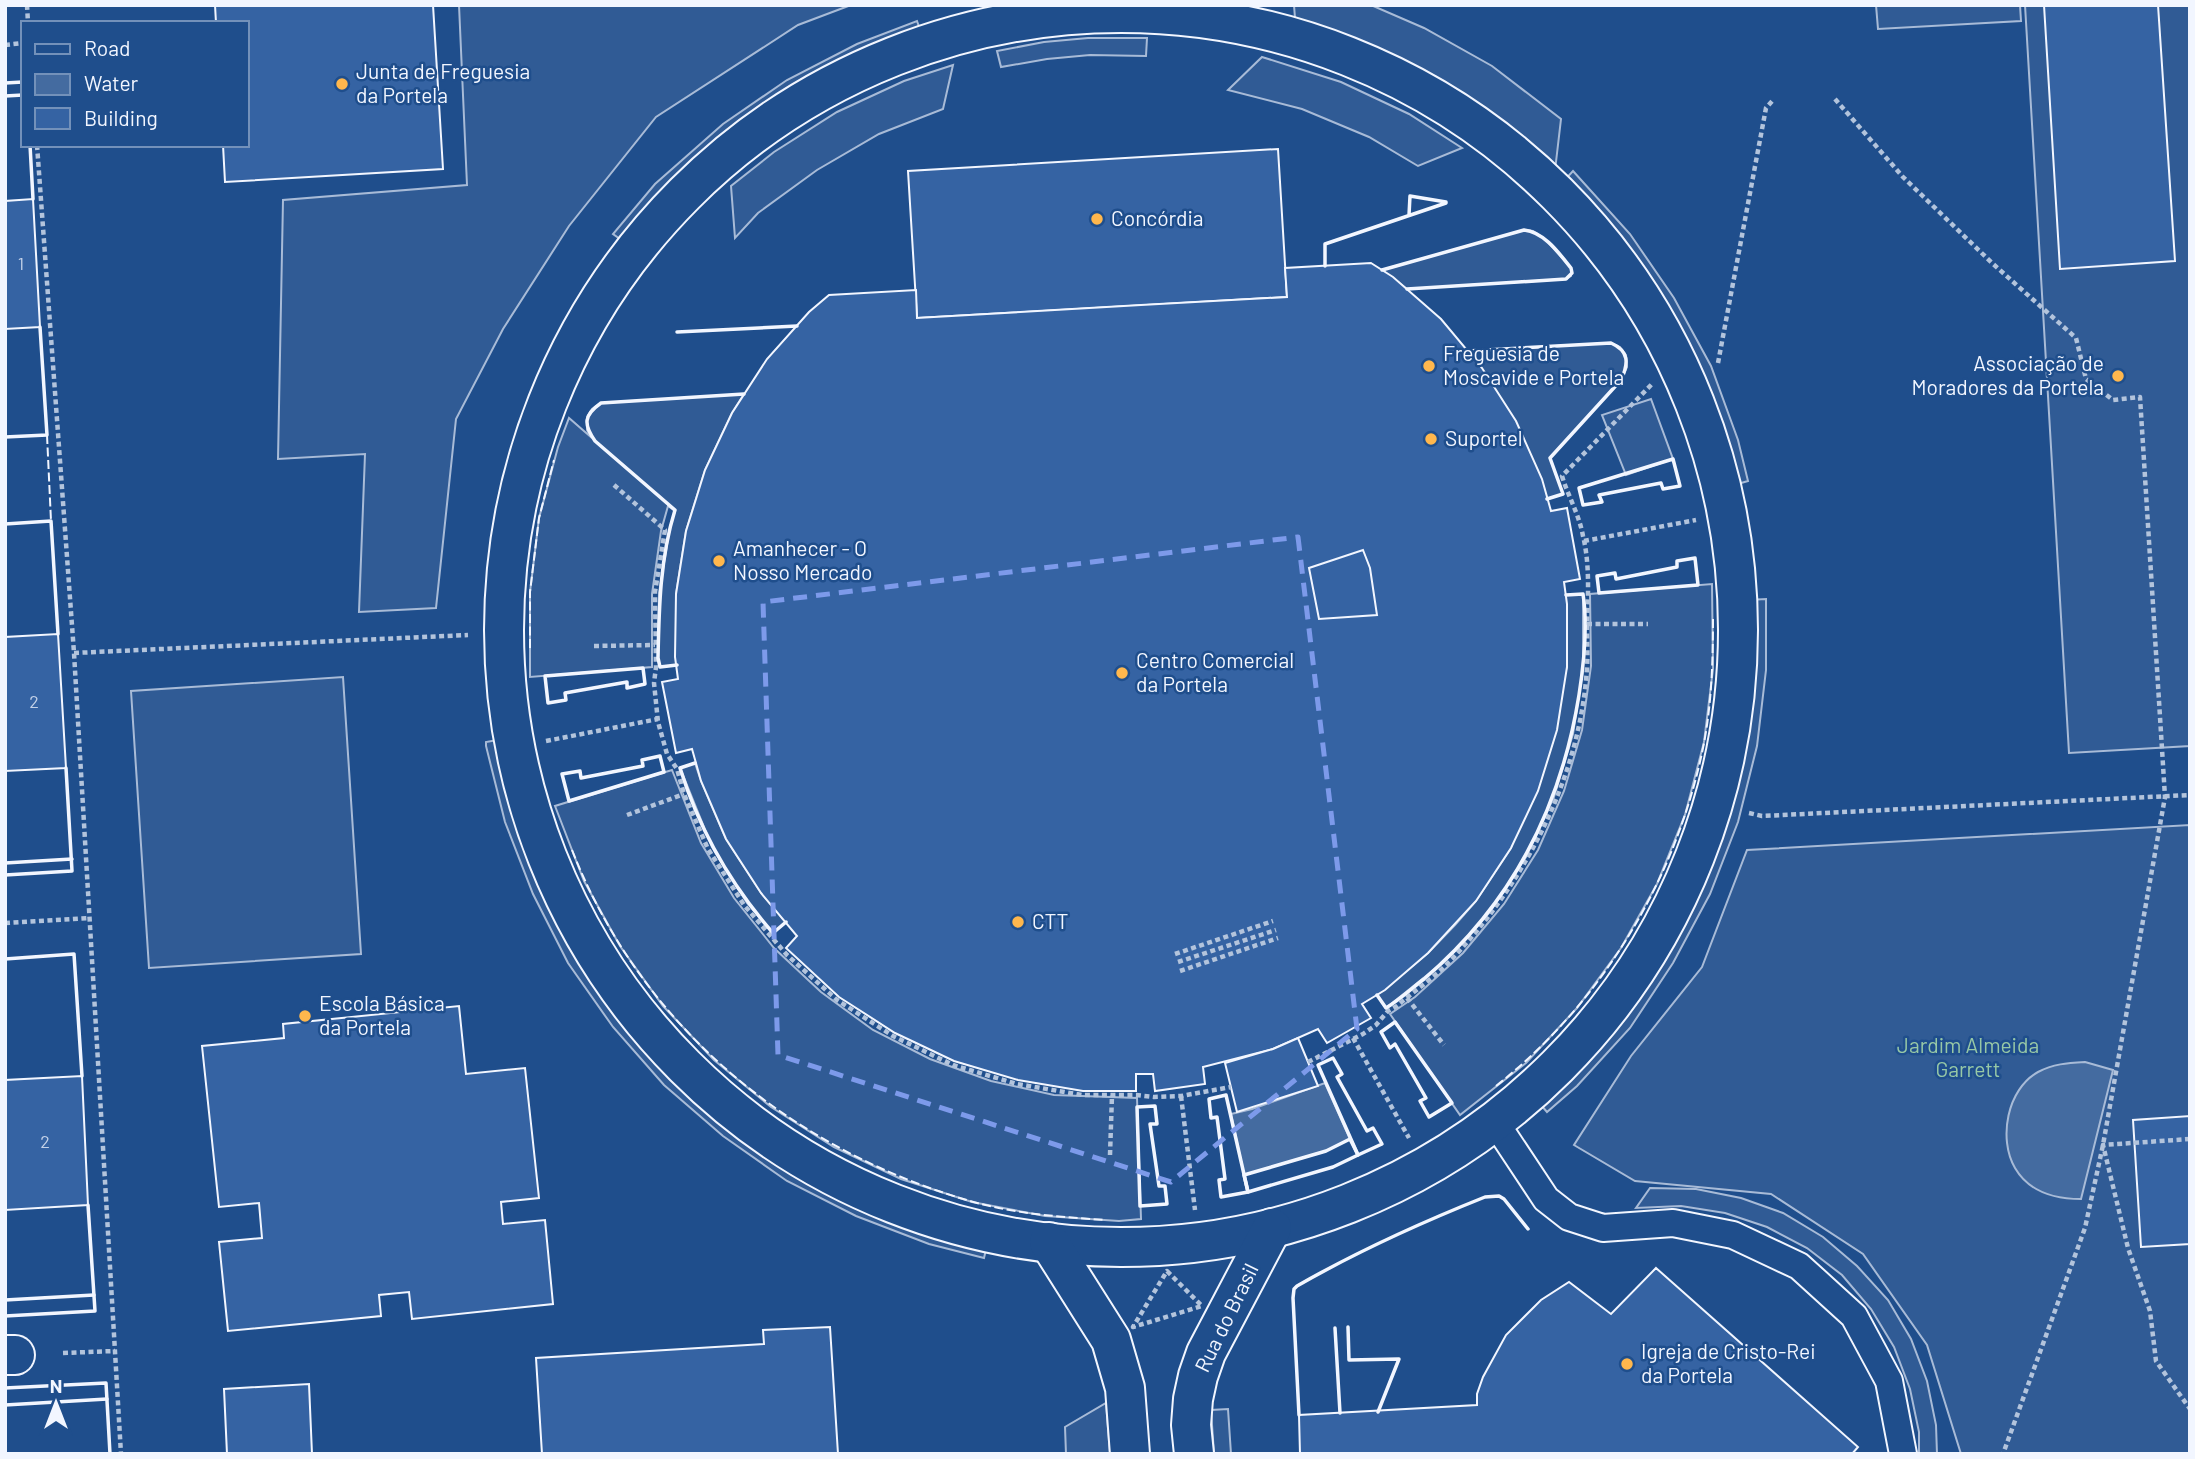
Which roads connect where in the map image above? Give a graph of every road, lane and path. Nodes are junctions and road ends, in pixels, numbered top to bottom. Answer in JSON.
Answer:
{"nodes":[{"id":1,"x":1186,"y":12,"type":"edge"},
{"id":2,"x":986,"y":18,"type":"edge"},
{"id":3,"x":1774,"y":99,"type":"dead end"},
{"id":4,"x":1835,"y":99,"type":"dead end"},
{"id":5,"x":37,"y":147,"type":"edge"},
{"id":6,"x":1718,"y":363,"type":"dead end"},
{"id":7,"x":1652,"y":384,"type":"dead end"},
{"id":8,"x":614,"y":485,"type":"dead end"},
{"id":9,"x":1696,"y":520,"type":"dead end"},
{"id":10,"x":1584,"y":541,"type":"junction"},
{"id":11,"x":1587,"y":624,"type":"junction"},
{"id":12,"x":1648,"y":624,"type":"dead end"},
{"id":13,"x":468,"y":635,"type":"dead end"},
{"id":14,"x":655,"y":645,"type":"junction"},
{"id":15,"x":594,"y":646,"type":"dead end"},
{"id":16,"x":74,"y":653,"type":"junction"},
{"id":17,"x":658,"y":719,"type":"junction"},
{"id":18,"x":546,"y":741,"type":"dead end"},
{"id":19,"x":684,"y":794,"type":"junction"},
{"id":20,"x":2190,"y":795,"type":"edge"},
{"id":21,"x":2165,"y":797,"type":"junction"},
{"id":22,"x":1749,"y":813,"type":"dead end"},
{"id":23,"x":627,"y":815,"type":"dead end"},
{"id":24,"x":89,"y":919,"type":"junction"},
{"id":25,"x":1273,"y":921,"type":"dead end"},
{"id":26,"x":5,"y":923,"type":"edge"},
{"id":27,"x":1276,"y":930,"type":"dead end"},
{"id":28,"x":1278,"y":938,"type":"dead end"},
{"id":29,"x":1175,"y":954,"type":"dead end"},
{"id":30,"x":1178,"y":962,"type":"dead end"},
{"id":31,"x":1180,"y":971,"type":"dead end"},
{"id":32,"x":1407,"y":998,"type":"junction"},
{"id":33,"x":1353,"y":1038,"type":"junction"},
{"id":34,"x":1444,"y":1045,"type":"dead end"},
{"id":35,"x":1308,"y":1062,"type":"dead end"},
{"id":36,"x":1231,"y":1087,"type":"dead end"},
{"id":37,"x":1112,"y":1094,"type":"junction"},
{"id":38,"x":1181,"y":1096,"type":"junction"},
{"id":39,"x":1495,"y":1122,"type":"junction"},
{"id":40,"x":1409,"y":1138,"type":"dead end"},
{"id":41,"x":2190,"y":1139,"type":"edge"},
{"id":42,"x":2103,"y":1145,"type":"junction"},
{"id":43,"x":1110,"y":1155,"type":"dead end"},
{"id":44,"x":1195,"y":1210,"type":"dead end"},
{"id":45,"x":1272,"y":1228,"type":"junction"},
{"id":46,"x":1049,"y":1241,"type":"junction"},
{"id":47,"x":1202,"y":1306,"type":"joint"},
{"id":48,"x":2190,"y":1409,"type":"edge"},
{"id":49,"x":121,"y":1454,"type":"edge"},
{"id":50,"x":1130,"y":1454,"type":"edge"},
{"id":51,"x":1194,"y":1454,"type":"edge"},
{"id":52,"x":1903,"y":1454,"type":"edge"},
{"id":53,"x":2003,"y":1454,"type":"edge"}],
"edges":[{"from":1,"to":2,"type":"main road"},
{"from":1,"to":39,"type":"main road"},
{"from":2,"to":46,"type":"main road"},
{"from":3,"to":6,"type":"path"},
{"from":4,"to":21,"type":"path"},
{"from":5,"to":16,"type":"path"},
{"from":7,"to":10,"type":"path"},
{"from":8,"to":14,"type":"path"},
{"from":9,"to":10,"type":"path"},
{"from":10,"to":11,"type":"path"},
{"from":11,"to":12,"type":"path"},
{"from":11,"to":32,"type":"path"},
{"from":13,"to":16,"type":"path"},
{"from":14,"to":15,"type":"path"},
{"from":14,"to":17,"type":"path"},
{"from":16,"to":24,"type":"path"},
{"from":17,"to":18,"type":"path"},
{"from":17,"to":19,"type":"path"},
{"from":19,"to":23,"type":"path"},
{"from":19,"to":37,"type":"path"},
{"from":20,"to":21,"type":"path"},
{"from":21,"to":22,"type":"path"},
{"from":21,"to":42,"type":"path"},
{"from":24,"to":26,"type":"path"},
{"from":24,"to":49,"type":"path"},
{"from":25,"to":29,"type":"path"},
{"from":27,"to":30,"type":"path"},
{"from":28,"to":31,"type":"path"},
{"from":32,"to":33,"type":"path"},
{"from":32,"to":34,"type":"path"},
{"from":33,"to":35,"type":"path"},
{"from":33,"to":40,"type":"path"},
{"from":36,"to":38,"type":"path"},
{"from":37,"to":38,"type":"path"},
{"from":37,"to":43,"type":"path"},
{"from":38,"to":44,"type":"path"},
{"from":39,"to":45,"type":"main road"},
{"from":39,"to":52,"type":"lane"},
{"from":41,"to":42,"type":"path"},
{"from":42,"to":48,"type":"path"},
{"from":42,"to":53,"type":"path"},
{"from":45,"to":46,"type":"main road"},
{"from":45,"to":51,"type":"main road","name":"Rua do Brasil"},
{"from":46,"to":50,"type":"main road"},
{"from":47,"to":47,"type":"path"}]}
